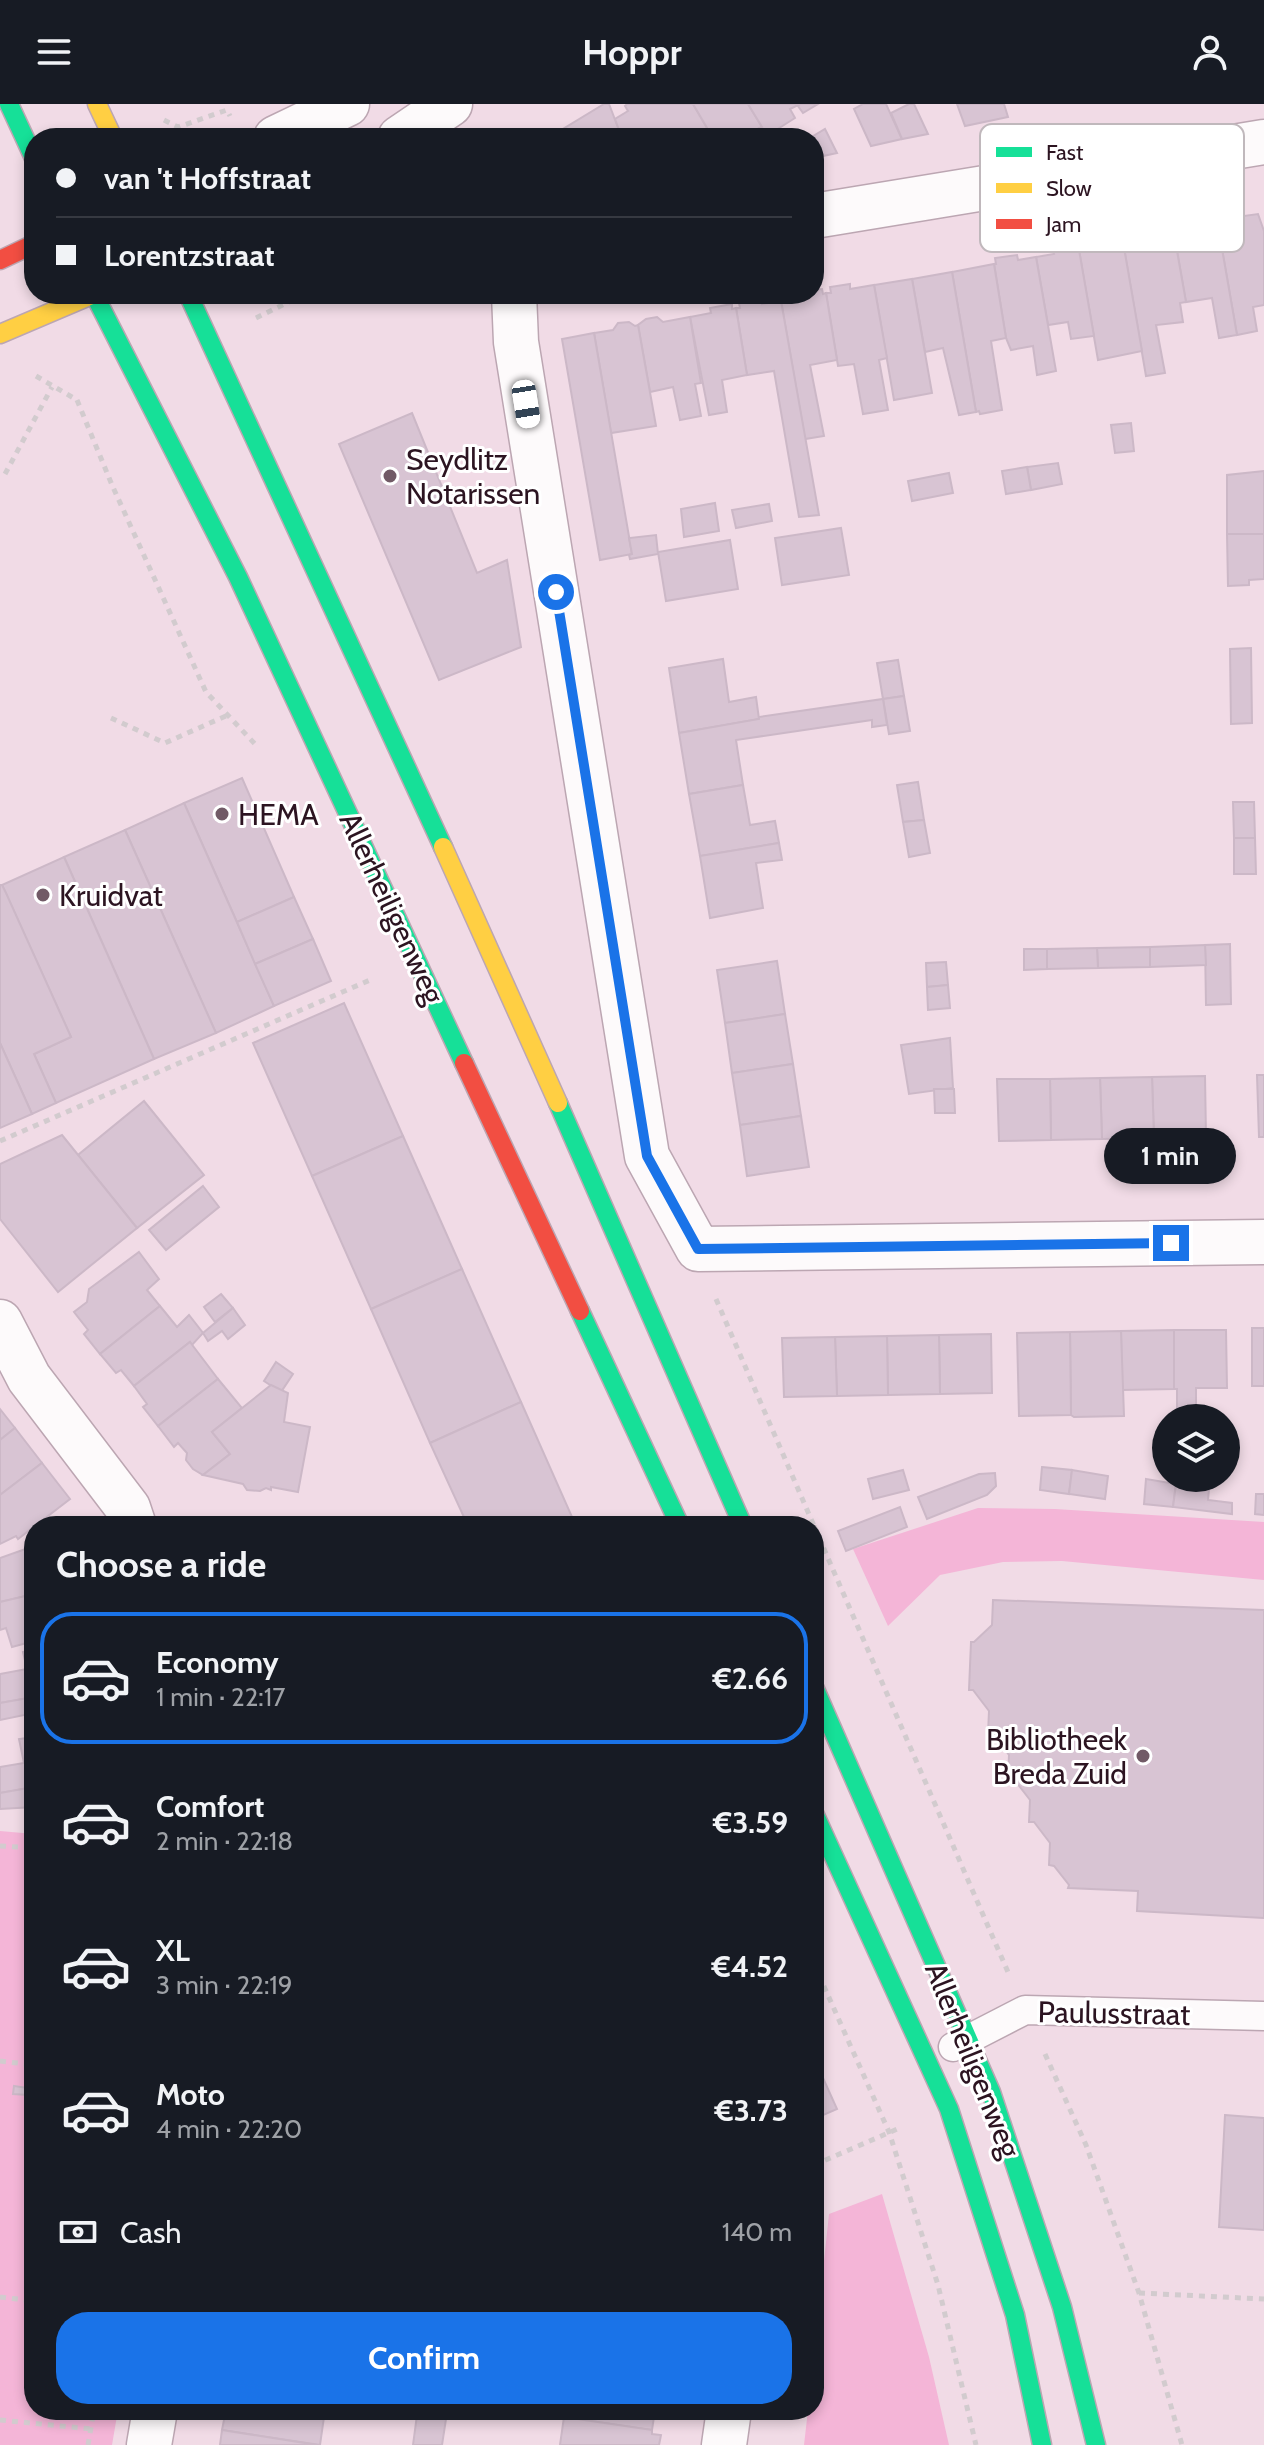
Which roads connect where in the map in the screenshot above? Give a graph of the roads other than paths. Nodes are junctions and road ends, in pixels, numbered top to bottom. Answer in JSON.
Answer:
{"nodes":[{"id":1,"x":9,"y":104,"type":"edge"},
{"id":2,"x":97,"y":104,"type":"edge"},
{"id":3,"x":347,"y":104,"type":"edge"},
{"id":4,"x":450,"y":104,"type":"edge"},
{"id":5,"x":108,"y":128,"type":"edge"},
{"id":6,"x":297,"y":128,"type":"edge"},
{"id":7,"x":415,"y":128,"type":"edge"},
{"id":8,"x":24,"y":136,"type":"edge"},
{"id":9,"x":1264,"y":142,"type":"edge"},
{"id":10,"x":1244,"y":145,"type":"edge"},
{"id":11,"x":980,"y":189,"type":"edge"},
{"id":12,"x":824,"y":214,"type":"edge"},
{"id":13,"x":24,"y":249,"type":"edge"},
{"id":14,"x":0,"y":260,"type":"edge"},
{"id":15,"x":70,"y":304,"type":"edge"},
{"id":16,"x":99,"y":304,"type":"edge"},
{"id":17,"x":193,"y":304,"type":"edge"},
{"id":18,"x":515,"y":304,"type":"edge"},
{"id":19,"x":0,"y":334,"type":"edge"},
{"id":20,"x":1264,"y":1242,"type":"edge"},
{"id":21,"x":0,"y":1322,"type":"edge"},
{"id":22,"x":131,"y":1516,"type":"edge"},
{"id":23,"x":675,"y":1516,"type":"edge"},
{"id":24,"x":739,"y":1516,"type":"edge"},
{"id":25,"x":824,"y":1710,"type":"edge"},
{"id":26,"x":824,"y":1835,"type":"edge"},
{"id":27,"x":1264,"y":2016,"type":"edge"},
{"id":28,"x":968,"y":2038,"type":"junction"},
{"id":29,"x":927,"y":2060,"type":"junction"},
{"id":30,"x":153,"y":2420,"type":"edge"},
{"id":31,"x":728,"y":2420,"type":"edge"},
{"id":32,"x":149,"y":2445,"type":"edge"},
{"id":33,"x":724,"y":2445,"type":"edge"},
{"id":34,"x":1042,"y":2445,"type":"edge"},
{"id":35,"x":1096,"y":2445,"type":"edge"}],
"edges":[{"from":1,"to":8,"type":"main road"},
{"from":2,"to":5,"type":"main road"},
{"from":3,"to":6,"type":"street"},
{"from":4,"to":7,"type":"street"},
{"from":9,"to":10,"type":"street"},
{"from":11,"to":12,"type":"street"},
{"from":13,"to":14,"type":"main road"},
{"from":15,"to":19,"type":"main road"},
{"from":16,"to":23,"type":"main road","name":"Allerheiligenweg"},
{"from":17,"to":24,"type":"main road"},
{"from":18,"to":20,"type":"street"},
{"from":21,"to":22,"type":"street"},
{"from":25,"to":28,"type":"main road","name":"Allerheiligenweg"},
{"from":26,"to":29,"type":"main road","name":"Allerheiligenweg"},
{"from":27,"to":28,"type":"lane","name":"Paulusstraat"},
{"from":28,"to":29,"type":"lane","name":"Paulusstraat"},
{"from":28,"to":35,"type":"main road","name":"Allerheiligenweg"},
{"from":29,"to":34,"type":"main road","name":"Allerheiligenweg"},
{"from":30,"to":32,"type":"street"},
{"from":31,"to":33,"type":"street"}]}
